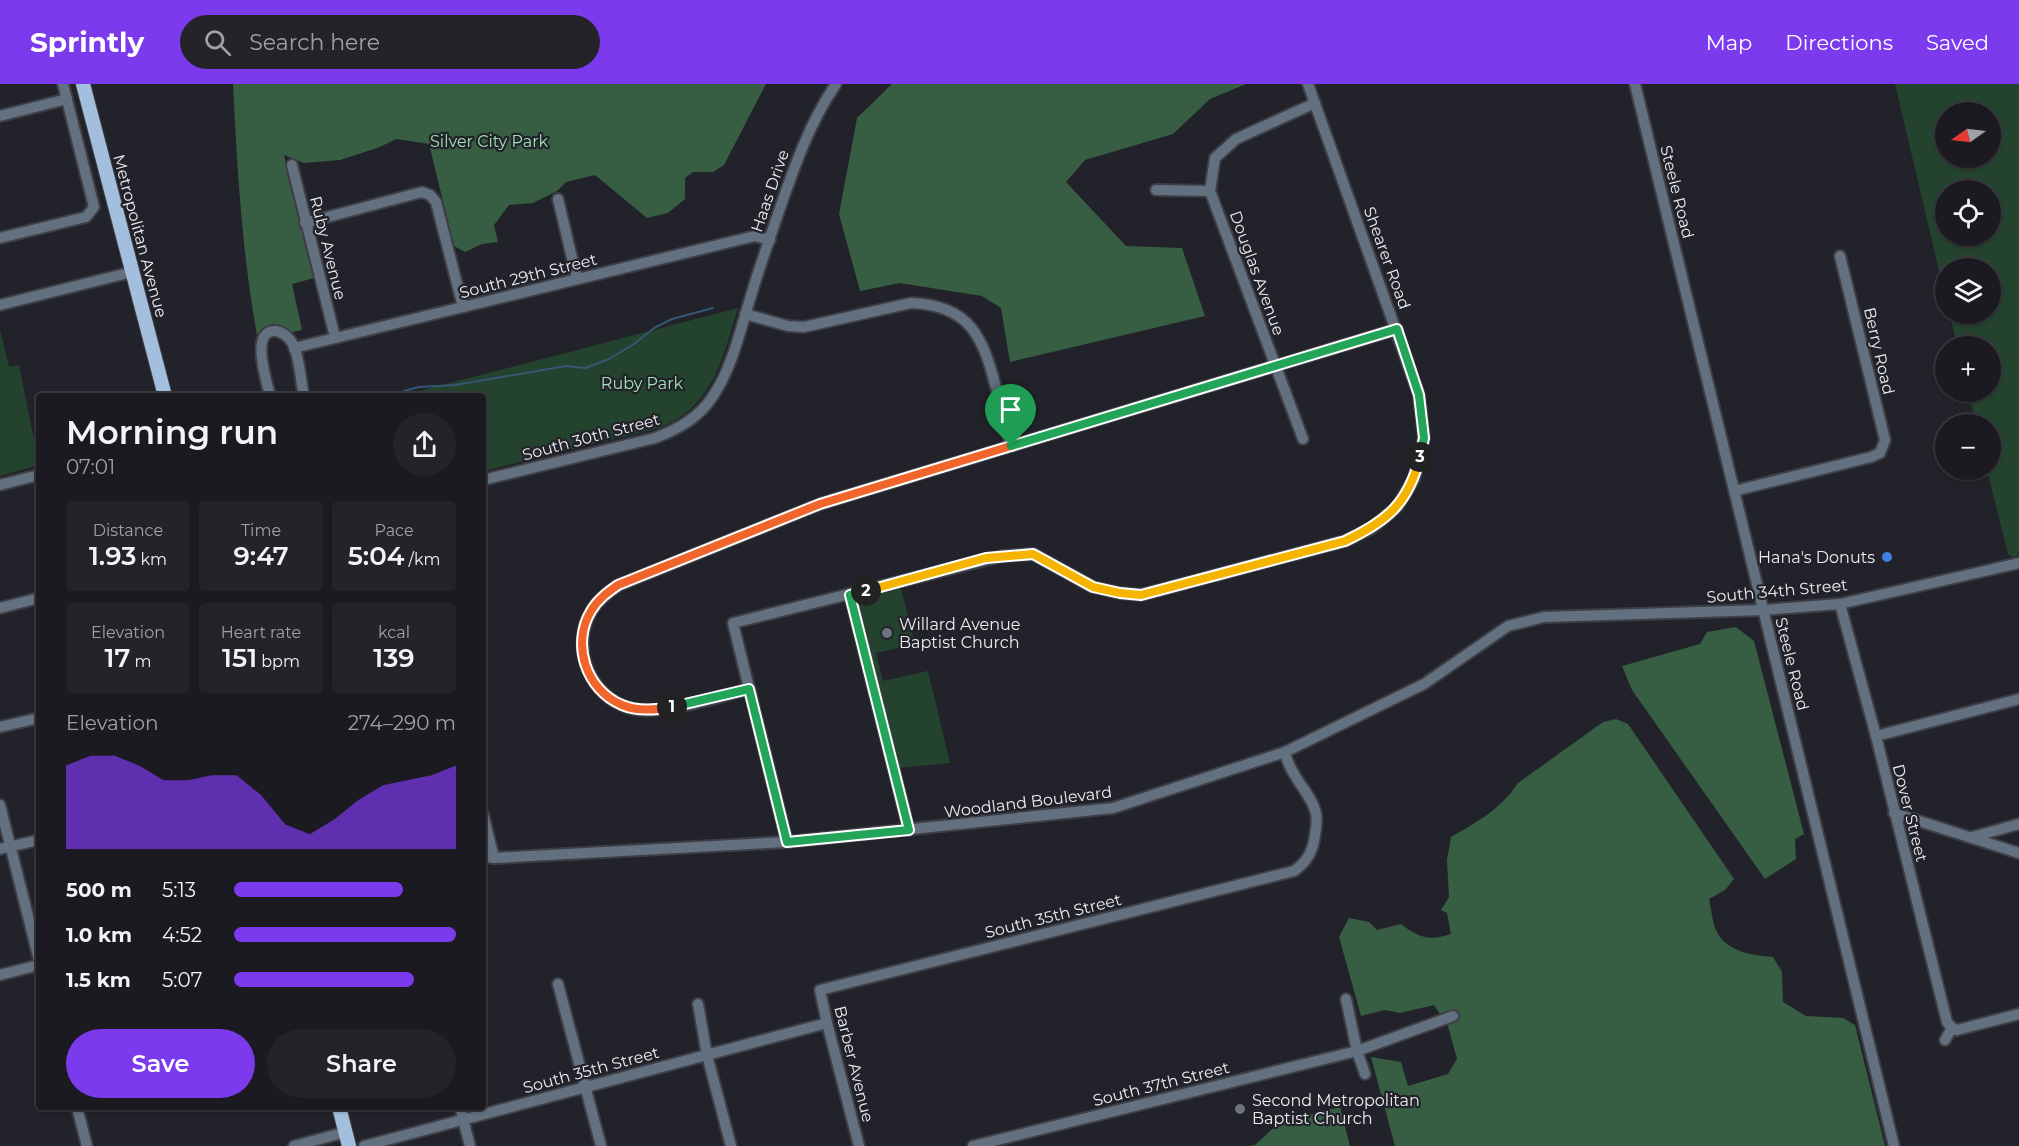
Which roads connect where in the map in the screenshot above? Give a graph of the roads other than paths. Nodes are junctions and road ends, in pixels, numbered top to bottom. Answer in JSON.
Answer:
{"nodes":[{"id":1,"x":63,"y":84,"type":"edge"},
{"id":2,"x":83,"y":84,"type":"edge"},
{"id":3,"x":836,"y":84,"type":"edge"},
{"id":4,"x":1308,"y":84,"type":"edge"},
{"id":5,"x":1635,"y":84,"type":"edge"},
{"id":6,"x":67,"y":99,"type":"junction"},
{"id":7,"x":1315,"y":103,"type":"junction"},
{"id":8,"x":0,"y":116,"type":"edge"},
{"id":9,"x":292,"y":165,"type":"dead end"},
{"id":10,"x":1156,"y":190,"type":"dead end"},
{"id":11,"x":1210,"y":191,"type":"junction"},
{"id":12,"x":558,"y":199,"type":"dead end"},
{"id":13,"x":305,"y":223,"type":"junction"},
{"id":14,"x":0,"y":238,"type":"edge"},
{"id":15,"x":770,"y":240,"type":"junction"},
{"id":16,"x":1840,"y":256,"type":"dead end"},
{"id":17,"x":132,"y":272,"type":"junction"},
{"id":18,"x":577,"y":279,"type":"junction"},
{"id":19,"x":0,"y":305,"type":"edge"},
{"id":20,"x":463,"y":307,"type":"junction"},
{"id":21,"x":745,"y":314,"type":"junction"},
{"id":22,"x":1397,"y":329,"type":"junction"},
{"id":23,"x":335,"y":337,"type":"junction"},
{"id":24,"x":294,"y":348,"type":"junction"},
{"id":25,"x":1276,"y":366,"type":"junction"},
{"id":26,"x":164,"y":393,"type":"edge"},
{"id":27,"x":269,"y":393,"type":"edge"},
{"id":28,"x":303,"y":393,"type":"edge"},
{"id":29,"x":1303,"y":439,"type":"dead end"},
{"id":30,"x":1011,"y":446,"type":"junction"},
{"id":31,"x":36,"y":476,"type":"edge"},
{"id":32,"x":486,"y":479,"type":"edge"},
{"id":33,"x":0,"y":485,"type":"edge"},
{"id":34,"x":1734,"y":491,"type":"junction"},
{"id":35,"x":2019,"y":563,"type":"edge"},
{"id":36,"x":850,"y":595,"type":"junction"},
{"id":37,"x":36,"y":599,"type":"edge"},
{"id":38,"x":1840,"y":604,"type":"junction"},
{"id":39,"x":0,"y":608,"type":"edge"},
{"id":40,"x":1763,"y":610,"type":"junction"},
{"id":41,"x":1570,"y":616,"type":"joint"},
{"id":42,"x":749,"y":689,"type":"junction"},
{"id":43,"x":2019,"y":699,"type":"edge"},
{"id":44,"x":36,"y":719,"type":"edge"},
{"id":45,"x":0,"y":727,"type":"edge"},
{"id":46,"x":1876,"y":736,"type":"junction"},
{"id":47,"x":1285,"y":752,"type":"junction"},
{"id":48,"x":0,"y":805,"type":"edge"},
{"id":49,"x":1894,"y":813,"type":"junction"},
{"id":50,"x":2019,"y":824,"type":"edge"},
{"id":51,"x":909,"y":830,"type":"junction"},
{"id":52,"x":1972,"y":837,"type":"junction"},
{"id":53,"x":486,"y":840,"type":"edge"},
{"id":54,"x":36,"y":841,"type":"edge"},
{"id":55,"x":787,"y":842,"type":"junction"},
{"id":56,"x":5,"y":848,"type":"edge"},
{"id":57,"x":2019,"y":853,"type":"edge"},
{"id":58,"x":488,"y":857,"type":"edge"},
{"id":59,"x":36,"y":950,"type":"edge"},
{"id":60,"x":36,"y":966,"type":"edge"},
{"id":61,"x":0,"y":975,"type":"edge"},
{"id":62,"x":558,"y":984,"type":"dead end"},
{"id":63,"x":820,"y":990,"type":"joint"},
{"id":64,"x":1346,"y":999,"type":"dead end"},
{"id":65,"x":698,"y":1004,"type":"dead end"},
{"id":66,"x":2019,"y":1014,"type":"edge"},
{"id":67,"x":1453,"y":1016,"type":"dead end"},
{"id":68,"x":827,"y":1023,"type":"junction"},
{"id":69,"x":1952,"y":1028,"type":"junction"},
{"id":70,"x":1945,"y":1040,"type":"dead end"},
{"id":71,"x":1357,"y":1051,"type":"junction"},
{"id":72,"x":707,"y":1055,"type":"junction"},
{"id":73,"x":1365,"y":1074,"type":"dead end"},
{"id":74,"x":586,"y":1087,"type":"junction"},
{"id":75,"x":78,"y":1110,"type":"edge"},
{"id":76,"x":340,"y":1110,"type":"edge"},
{"id":77,"x":461,"y":1110,"type":"edge"},
{"id":78,"x":463,"y":1119,"type":"junction"},
{"id":79,"x":347,"y":1139,"type":"edge"},
{"id":80,"x":987,"y":1144,"type":"edge"},
{"id":81,"x":87,"y":1146,"type":"edge"},
{"id":82,"x":294,"y":1146,"type":"edge"},
{"id":83,"x":364,"y":1146,"type":"edge"},
{"id":84,"x":470,"y":1146,"type":"edge"},
{"id":85,"x":601,"y":1146,"type":"edge"},
{"id":86,"x":731,"y":1146,"type":"edge"},
{"id":87,"x":860,"y":1146,"type":"edge"},
{"id":88,"x":973,"y":1146,"type":"edge"},
{"id":89,"x":1894,"y":1146,"type":"edge"}],
"edges":[{"from":1,"to":6,"type":"street"},
{"from":2,"to":17,"type":"main road","name":"Metropolitan Avenue"},
{"from":3,"to":15,"type":"street","name":"Haas Drive"},
{"from":4,"to":7,"type":"street","name":"Shearer Road"},
{"from":5,"to":34,"type":"street","name":"Steele Road"},
{"from":6,"to":8,"type":"street"},
{"from":6,"to":14,"type":"street"},
{"from":7,"to":11,"type":"street"},
{"from":7,"to":22,"type":"street","name":"Shearer Road"},
{"from":9,"to":13,"type":"street","name":"Ruby Avenue"},
{"from":10,"to":11,"type":"street"},
{"from":11,"to":25,"type":"street","name":"Douglas Avenue"},
{"from":12,"to":18,"type":"street"},
{"from":13,"to":20,"type":"street"},
{"from":13,"to":23,"type":"street","name":"Ruby Avenue"},
{"from":15,"to":18,"type":"street","name":"South 29th Street"},
{"from":15,"to":21,"type":"street","name":"Haas Drive"},
{"from":16,"to":34,"type":"street","name":"Berry Road"},
{"from":17,"to":19,"type":"street"},
{"from":17,"to":26,"type":"main road","name":"Metropolitan Avenue"},
{"from":18,"to":20,"type":"street","name":"South 29th Street"},
{"from":20,"to":23,"type":"street","name":"South 29th Street"},
{"from":21,"to":30,"type":"street"},
{"from":21,"to":32,"type":"street","name":"South 30th Street"},
{"from":22,"to":25,"type":"street"},
{"from":22,"to":36,"type":"street","name":"Shearer Road"},
{"from":23,"to":24,"type":"street","name":"South 29th Street"},
{"from":24,"to":27,"type":"street"},
{"from":24,"to":28,"type":"street"},
{"from":25,"to":29,"type":"street","name":"Douglas Avenue"},
{"from":25,"to":30,"type":"street"},
{"from":30,"to":42,"type":"street"},
{"from":31,"to":33,"type":"street"},
{"from":34,"to":40,"type":"street","name":"Steele Road"},
{"from":35,"to":38,"type":"street","name":"South 34th Street"},
{"from":36,"to":42,"type":"street","name":"Shearer Road"},
{"from":36,"to":51,"type":"street"},
{"from":37,"to":39,"type":"street"},
{"from":38,"to":40,"type":"street","name":"South 34th Street"},
{"from":38,"to":46,"type":"street","name":"Dover Street"},
{"from":40,"to":41,"type":"street","name":"South 34th Street"},
{"from":40,"to":89,"type":"street","name":"Steele Road"},
{"from":41,"to":47,"type":"street","name":"Woodland Boulevard"},
{"from":42,"to":55,"type":"street"},
{"from":43,"to":46,"type":"street"},
{"from":44,"to":45,"type":"street"},
{"from":46,"to":49,"type":"street","name":"Dover Street"},
{"from":47,"to":51,"type":"street","name":"Woodland Boulevard"},
{"from":47,"to":63,"type":"street","name":"South 35th Street"},
{"from":48,"to":56,"type":"street"},
{"from":49,"to":52,"type":"street"},
{"from":49,"to":69,"type":"street","name":"Dover Street"},
{"from":50,"to":52,"type":"street"},
{"from":51,"to":55,"type":"street","name":"Woodland Boulevard"},
{"from":52,"to":57,"type":"street"},
{"from":53,"to":58,"type":"street"},
{"from":54,"to":56,"type":"street"},
{"from":55,"to":58,"type":"street","name":"Woodland Boulevard"},
{"from":56,"to":59,"type":"street"},
{"from":60,"to":61,"type":"street"},
{"from":62,"to":74,"type":"street"},
{"from":63,"to":68,"type":"street","name":"Barber Avenue"},
{"from":64,"to":71,"type":"street"},
{"from":65,"to":72,"type":"street"},
{"from":66,"to":69,"type":"street"},
{"from":67,"to":71,"type":"street","name":"South 37th Street"},
{"from":68,"to":72,"type":"street","name":"South 35th Street"},
{"from":68,"to":87,"type":"street","name":"Barber Avenue"},
{"from":69,"to":70,"type":"street"},
{"from":71,"to":73,"type":"street"},
{"from":71,"to":80,"type":"street","name":"South 37th Street"},
{"from":72,"to":74,"type":"street","name":"South 35th Street"},
{"from":72,"to":86,"type":"street"},
{"from":74,"to":78,"type":"street","name":"South 35th Street"},
{"from":74,"to":85,"type":"street"},
{"from":75,"to":81,"type":"street"},
{"from":76,"to":79,"type":"main road"},
{"from":77,"to":78,"type":"street"},
{"from":78,"to":83,"type":"street","name":"South 35th Street"},
{"from":78,"to":84,"type":"street"},
{"from":79,"to":82,"type":"street"},
{"from":80,"to":88,"type":"street","name":"South 37th Street"}]}
